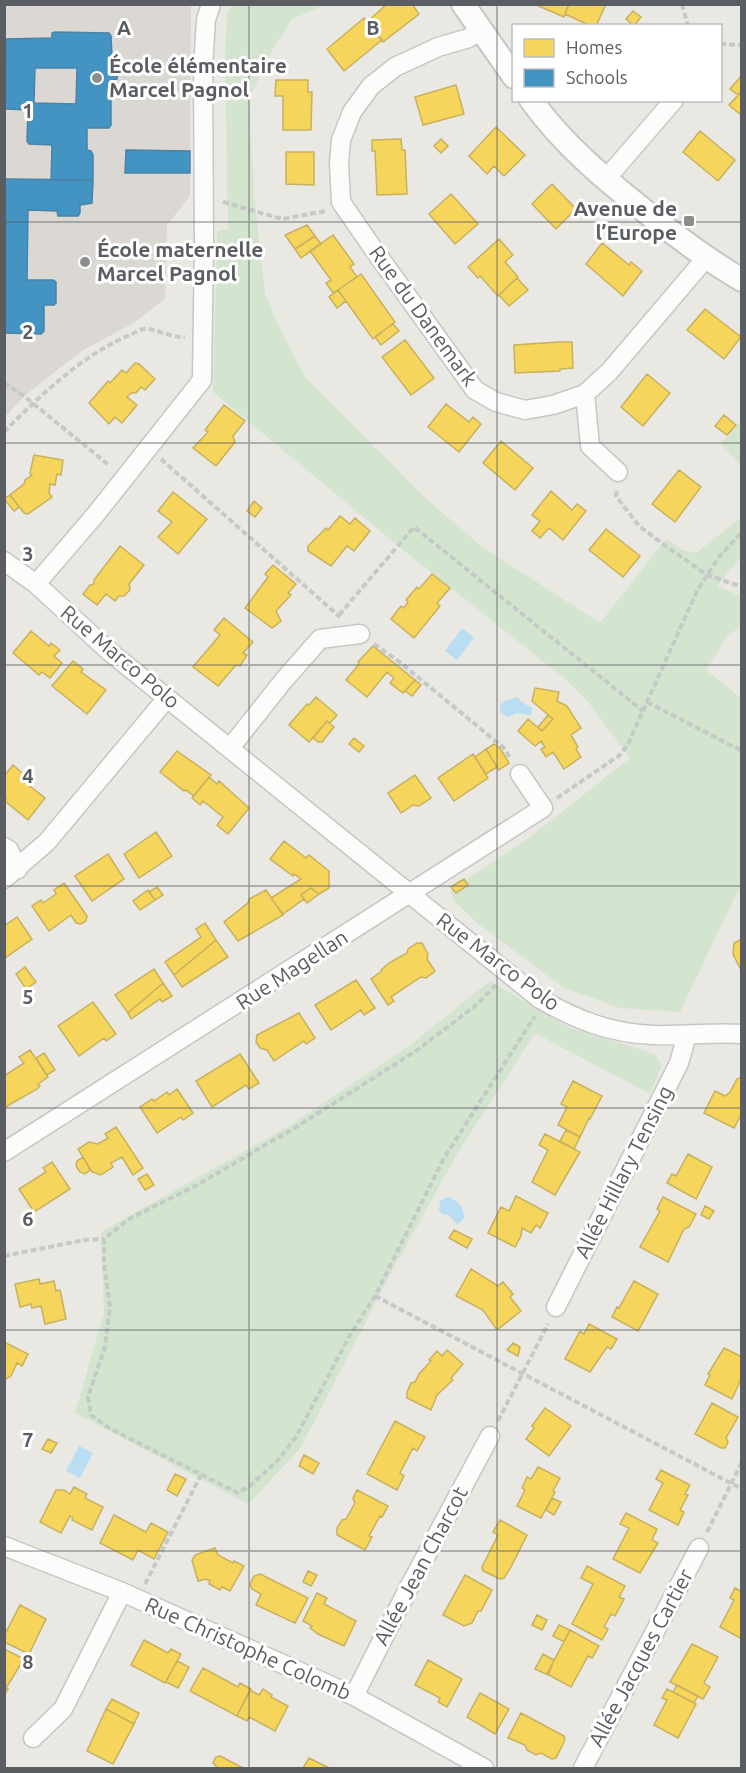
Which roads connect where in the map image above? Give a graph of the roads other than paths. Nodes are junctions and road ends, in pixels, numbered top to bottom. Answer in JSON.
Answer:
{"nodes":[{"id":1,"x":211,"y":4,"type":"edge"},
{"id":2,"x":463,"y":4,"type":"edge"},
{"id":3,"x":479,"y":30,"type":"junction"},
{"id":4,"x":512,"y":76,"type":"edge"},
{"id":5,"x":532,"y":102,"type":"edge"},
{"id":6,"x":672,"y":102,"type":"edge"},
{"id":7,"x":605,"y":180,"type":"junction"},
{"id":8,"x":706,"y":258,"type":"junction"},
{"id":9,"x":741,"y":280,"type":"edge"},
{"id":10,"x":585,"y":394,"type":"junction"},
{"id":11,"x":618,"y":472,"type":"road end"},
{"id":12,"x":4,"y":561,"type":"edge"},
{"id":13,"x":36,"y":584,"type":"junction"},
{"id":14,"x":360,"y":634,"type":"road end"},
{"id":15,"x":167,"y":698,"type":"junction"},
{"id":16,"x":230,"y":748,"type":"junction"},
{"id":17,"x":520,"y":774,"type":"road end"},
{"id":18,"x":4,"y":847,"type":"edge"},
{"id":19,"x":11,"y":874,"type":"edge"},
{"id":20,"x":410,"y":894,"type":"junction"},
{"id":21,"x":741,"y":1034,"type":"edge"},
{"id":22,"x":687,"y":1035,"type":"junction"},
{"id":23,"x":4,"y":1152,"type":"edge"},
{"id":24,"x":556,"y":1307,"type":"road end"},
{"id":25,"x":490,"y":1436,"type":"road end"},
{"id":26,"x":4,"y":1546,"type":"edge"},
{"id":27,"x":699,"y":1548,"type":"road end"},
{"id":28,"x":122,"y":1592,"type":"junction"},
{"id":29,"x":354,"y":1696,"type":"junction"},
{"id":30,"x":33,"y":1738,"type":"dead end"},
{"id":31,"x":483,"y":1768,"type":"edge"},
{"id":32,"x":583,"y":1768,"type":"edge"}],
"edges":[{"from":1,"to":13,"type":"street"},
{"from":2,"to":3,"type":"street"},
{"from":3,"to":4,"type":"street"},
{"from":3,"to":10,"type":"street","name":"Rue du Danemark"},
{"from":5,"to":7,"type":"street"},
{"from":6,"to":7,"type":"street"},
{"from":7,"to":8,"type":"street"},
{"from":8,"to":9,"type":"street"},
{"from":8,"to":10,"type":"street","name":"Rue du Danemark"},
{"from":10,"to":11,"type":"street"},
{"from":12,"to":13,"type":"street"},
{"from":13,"to":15,"type":"street","name":"Rue Marco Polo"},
{"from":14,"to":16,"type":"street"},
{"from":15,"to":16,"type":"street","name":"Rue Marco Polo"},
{"from":15,"to":19,"type":"street"},
{"from":16,"to":20,"type":"street","name":"Rue Marco Polo"},
{"from":17,"to":20,"type":"street","name":"Rue Magellan"},
{"from":18,"to":19,"type":"street"},
{"from":20,"to":22,"type":"street","name":"Rue Marco Polo"},
{"from":20,"to":23,"type":"street","name":"Rue Magellan"},
{"from":21,"to":22,"type":"street","name":"Rue Marco Polo"},
{"from":22,"to":24,"type":"street","name":"Allée Hillary Tensing"},
{"from":25,"to":29,"type":"street","name":"Allée Jean Charcot"},
{"from":26,"to":28,"type":"street","name":"Rue Christophe Colomb"},
{"from":27,"to":32,"type":"street","name":"Allée Jacques Cartier"},
{"from":28,"to":29,"type":"street","name":"Rue Christophe Colomb"},
{"from":28,"to":30,"type":"street"},
{"from":29,"to":31,"type":"street","name":"Rue Christophe Colomb"}]}
